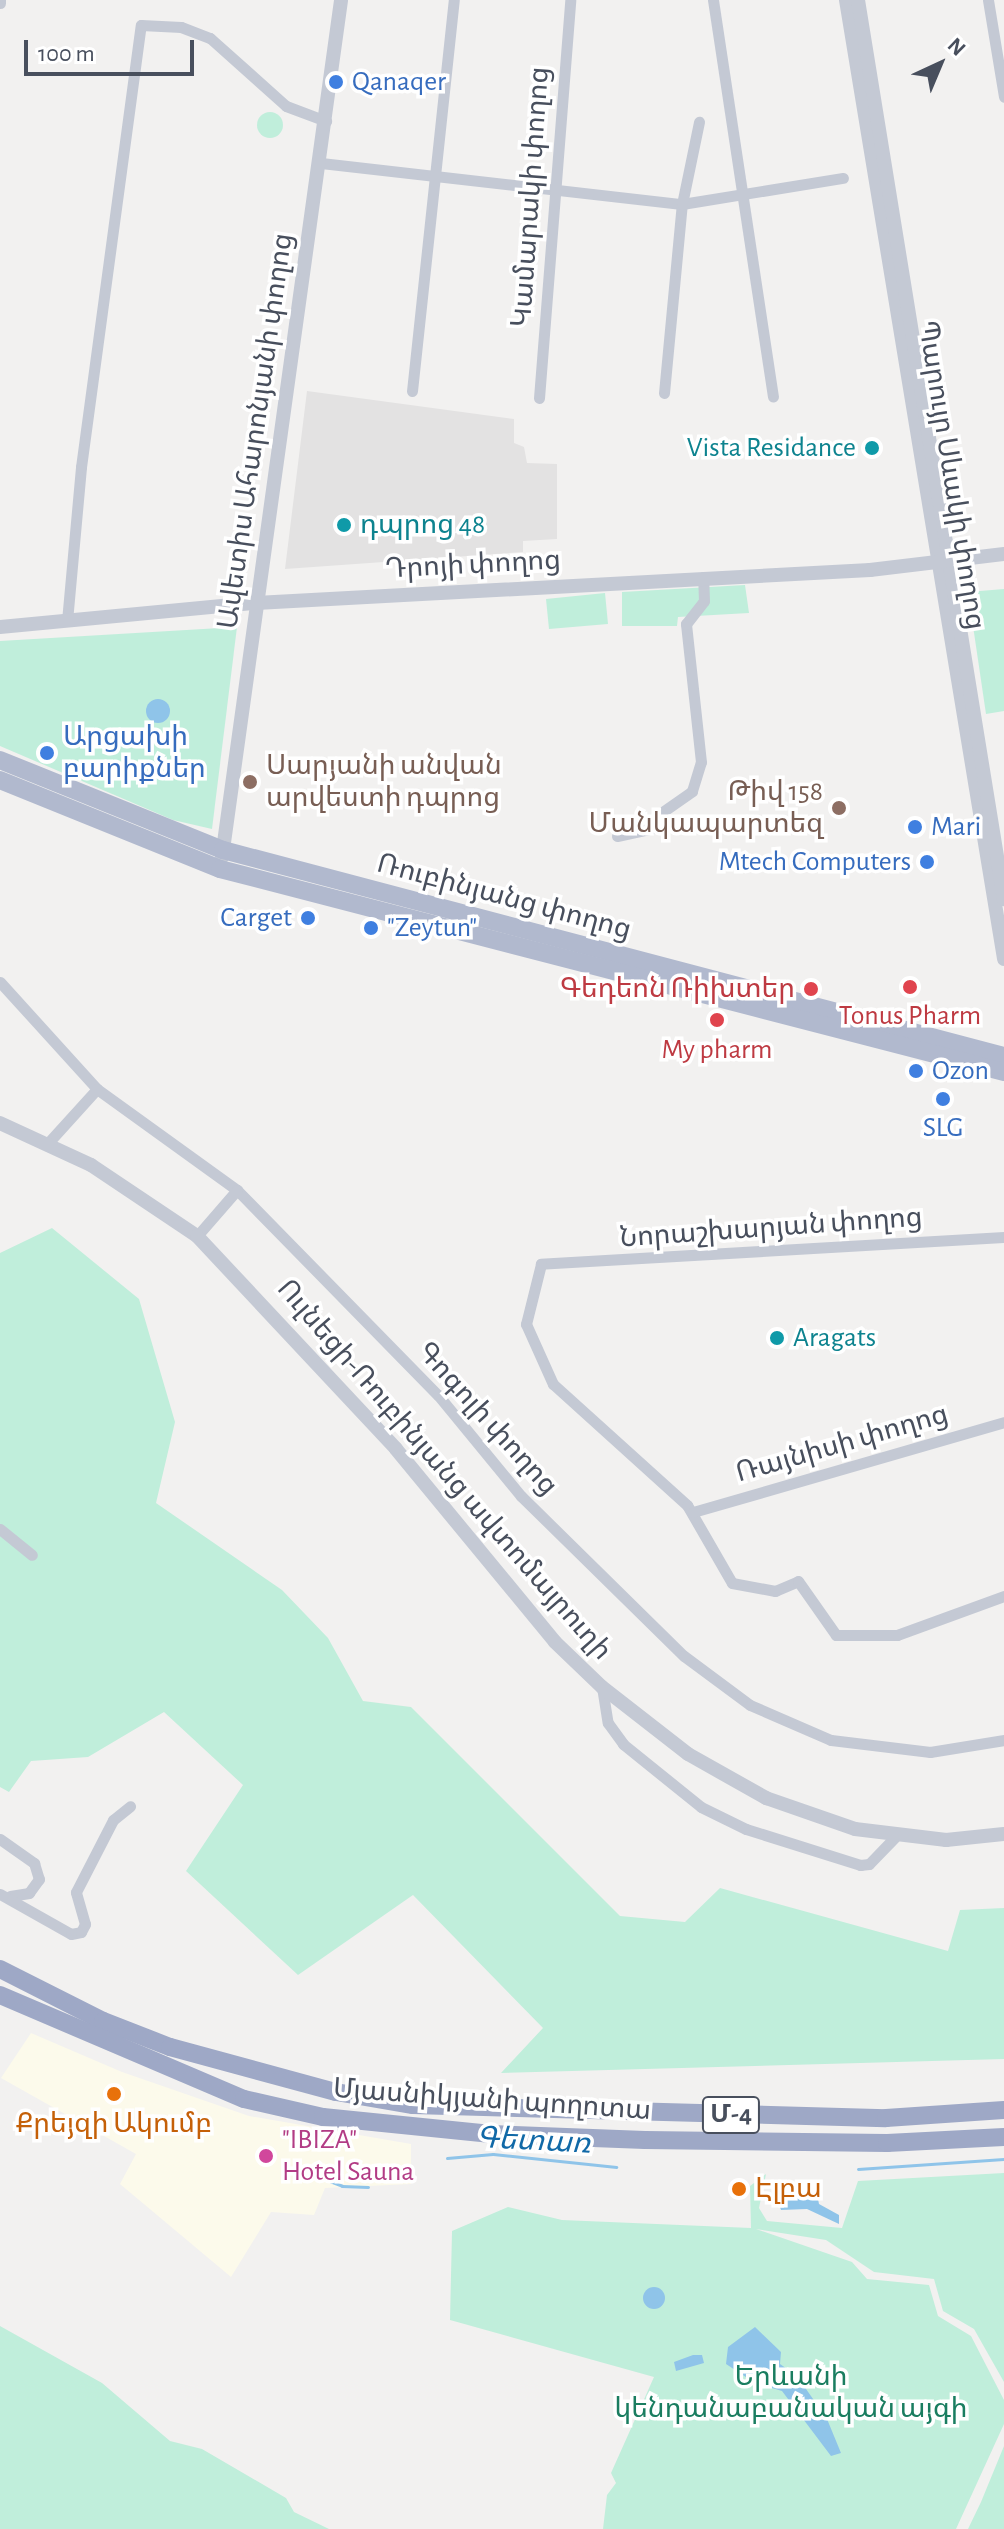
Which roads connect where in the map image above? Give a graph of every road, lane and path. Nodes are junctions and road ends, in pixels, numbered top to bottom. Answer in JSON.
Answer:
{"nodes":[{"id":1,"x":341,"y":0,"type":"edge"},
{"id":2,"x":454,"y":0,"type":"edge"},
{"id":3,"x":570,"y":0,"type":"edge"},
{"id":4,"x":713,"y":0,"type":"edge"},
{"id":5,"x":846,"y":0,"type":"edge"},
{"id":6,"x":858,"y":0,"type":"edge"},
{"id":7,"x":988,"y":0,"type":"edge"},
{"id":8,"x":1004,"y":97,"type":"edge"},
{"id":9,"x":326,"y":121,"type":"junction"},
{"id":10,"x":699,"y":122,"type":"dead end"},
{"id":11,"x":321,"y":163,"type":"junction"},
{"id":12,"x":843,"y":178,"type":"dead end"},
{"id":13,"x":437,"y":179,"type":"junction"},
{"id":14,"x":557,"y":194,"type":"junction"},
{"id":15,"x":741,"y":195,"type":"junction"},
{"id":16,"x":682,"y":204,"type":"junction"},
{"id":17,"x":412,"y":391,"type":"dead end"},
{"id":18,"x":664,"y":393,"type":"dead end"},
{"id":19,"x":773,"y":396,"type":"dead end"},
{"id":20,"x":539,"y":398,"type":"dead end"},
{"id":21,"x":1004,"y":554,"type":"edge"},
{"id":22,"x":1004,"y":562,"type":"edge"},
{"id":23,"x":944,"y":563,"type":"junction"},
{"id":24,"x":703,"y":577,"type":"junction"},
{"id":25,"x":256,"y":603,"type":"junction"},
{"id":26,"x":67,"y":621,"type":"junction"},
{"id":27,"x":0,"y":627,"type":"edge"},
{"id":28,"x":0,"y":760,"type":"edge"},
{"id":29,"x":0,"y":780,"type":"edge"},
{"id":30,"x":617,"y":836,"type":"dead end"},
{"id":31,"x":221,"y":860,"type":"junction"},
{"id":32,"x":1004,"y":899,"type":"edge"},
{"id":33,"x":1004,"y":959,"type":"edge"},
{"id":34,"x":0,"y":982,"type":"edge"},
{"id":35,"x":1004,"y":1056,"type":"edge"},
{"id":36,"x":1004,"y":1072,"type":"edge"},
{"id":37,"x":97,"y":1089,"type":"junction"},
{"id":38,"x":2,"y":1125,"type":"edge"},
{"id":39,"x":48,"y":1143,"type":"junction"},
{"id":40,"x":237,"y":1190,"type":"junction"},
{"id":41,"x":197,"y":1236,"type":"junction"},
{"id":42,"x":1004,"y":1237,"type":"edge"},
{"id":43,"x":1004,"y":1422,"type":"edge"},
{"id":44,"x":693,"y":1512,"type":"junction"},
{"id":45,"x":0,"y":1529,"type":"edge"},
{"id":46,"x":32,"y":1555,"type":"dead end"},
{"id":47,"x":1004,"y":1596,"type":"edge"},
{"id":48,"x":602,"y":1687,"type":"junction"},
{"id":49,"x":1004,"y":1740,"type":"edge"},
{"id":50,"x":130,"y":1806,"type":"dead end"},
{"id":51,"x":1004,"y":1834,"type":"edge"},
{"id":52,"x":895,"y":1837,"type":"junction"},
{"id":53,"x":0,"y":1839,"type":"edge"},
{"id":54,"x":5,"y":1895,"type":"edge"},
{"id":55,"x":0,"y":1969,"type":"edge"},
{"id":56,"x":0,"y":1995,"type":"edge"},
{"id":57,"x":1004,"y":2110,"type":"edge"},
{"id":58,"x":1004,"y":2137,"type":"edge"}],
"edges":[{"from":1,"to":9,"type":"street","name":"Ավետիս Ահարոնյանի փողոց"},
{"from":2,"to":13,"type":"street"},
{"from":3,"to":14,"type":"street","name":"Կամարակի փողոց"},
{"from":4,"to":15,"type":"street"},
{"from":5,"to":23,"type":"street","name":"Պարույր Սևակի փողոց"},
{"from":6,"to":23,"type":"street","name":"Պարույր Սևակի փողոց"},
{"from":7,"to":8,"type":"street"},
{"from":9,"to":11,"type":"street","name":"Ավետիս Ահարոնյանի փողոց"},
{"from":9,"to":26,"type":"street"},
{"from":10,"to":16,"type":"street"},
{"from":11,"to":13,"type":"street"},
{"from":11,"to":25,"type":"street","name":"Ավետիս Ահարոնյանի փողոց"},
{"from":12,"to":15,"type":"street"},
{"from":13,"to":14,"type":"street"},
{"from":13,"to":17,"type":"street"},
{"from":14,"to":16,"type":"street"},
{"from":14,"to":20,"type":"street","name":"Կամարակի փողոց"},
{"from":15,"to":16,"type":"street"},
{"from":15,"to":19,"type":"street"},
{"from":16,"to":18,"type":"street"},
{"from":21,"to":23,"type":"street","name":"Դրոյի փողոց"},
{"from":22,"to":23,"type":"street","name":"Դրոյի փողոց"},
{"from":23,"to":24,"type":"street","name":"Դրոյի փողոց"},
{"from":23,"to":32,"type":"street","name":"Պարույր Սևակի փողոց"},
{"from":23,"to":33,"type":"street","name":"Պարույր Սևակի փողոց"},
{"from":24,"to":25,"type":"street","name":"Դրոյի փողոց"},
{"from":24,"to":30,"type":"street"},
{"from":25,"to":26,"type":"street","name":"Դրոյի փողոց"},
{"from":25,"to":31,"type":"street","name":"Ավետիս Ահարոնյանի փողոց"},
{"from":26,"to":27,"type":"street","name":"Դրոյի փողոց"},
{"from":28,"to":31,"type":"main road","name":"Ռուբինյանց փողոց"},
{"from":29,"to":31,"type":"main road","name":"Ռուբինյանց փողոց"},
{"from":31,"to":35,"type":"main road","name":"Ռուբինյանց փողոց"},
{"from":31,"to":36,"type":"main road","name":"Ռուբինյանց փողոց"},
{"from":34,"to":37,"type":"street","name":"Գոգոլի փողոց"},
{"from":37,"to":39,"type":"street"},
{"from":37,"to":40,"type":"street","name":"Գոգոլի փողոց"},
{"from":38,"to":39,"type":"street","name":"Ուլնեցի-Ռուբինյանց ավտոմայրուղի"},
{"from":39,"to":41,"type":"street","name":"Ուլնեցի-Ռուբինյանց ավտոմայրուղի"},
{"from":40,"to":41,"type":"street"},
{"from":40,"to":49,"type":"street","name":"Գոգոլի փողոց"},
{"from":41,"to":48,"type":"street","name":"Ուլնեցի-Ռուբինյանց ավտոմայրուղի"},
{"from":42,"to":44,"type":"street","name":"Նորաշխարյան փողոց"},
{"from":43,"to":44,"type":"street","name":"Ռայնիսի փողոց"},
{"from":44,"to":47,"type":"street"},
{"from":45,"to":46,"type":"street"},
{"from":48,"to":52,"type":"street","name":"Ուլնեցի-Ռուբինյանց ավտոմայրուղի"},
{"from":48,"to":52,"type":"street"},
{"from":50,"to":54,"type":"street"},
{"from":51,"to":52,"type":"street","name":"Ուլնեցի-Ռուբինյանց ավտոմայրուղի"},
{"from":53,"to":54,"type":"street"},
{"from":55,"to":57,"type":"highway","name":"Մյասնիկյանի պողոտա","number":"Մ-4"},
{"from":56,"to":58,"type":"highway","name":"Մյասնիկյանի պողոտա","number":"Մ-4"}]}
